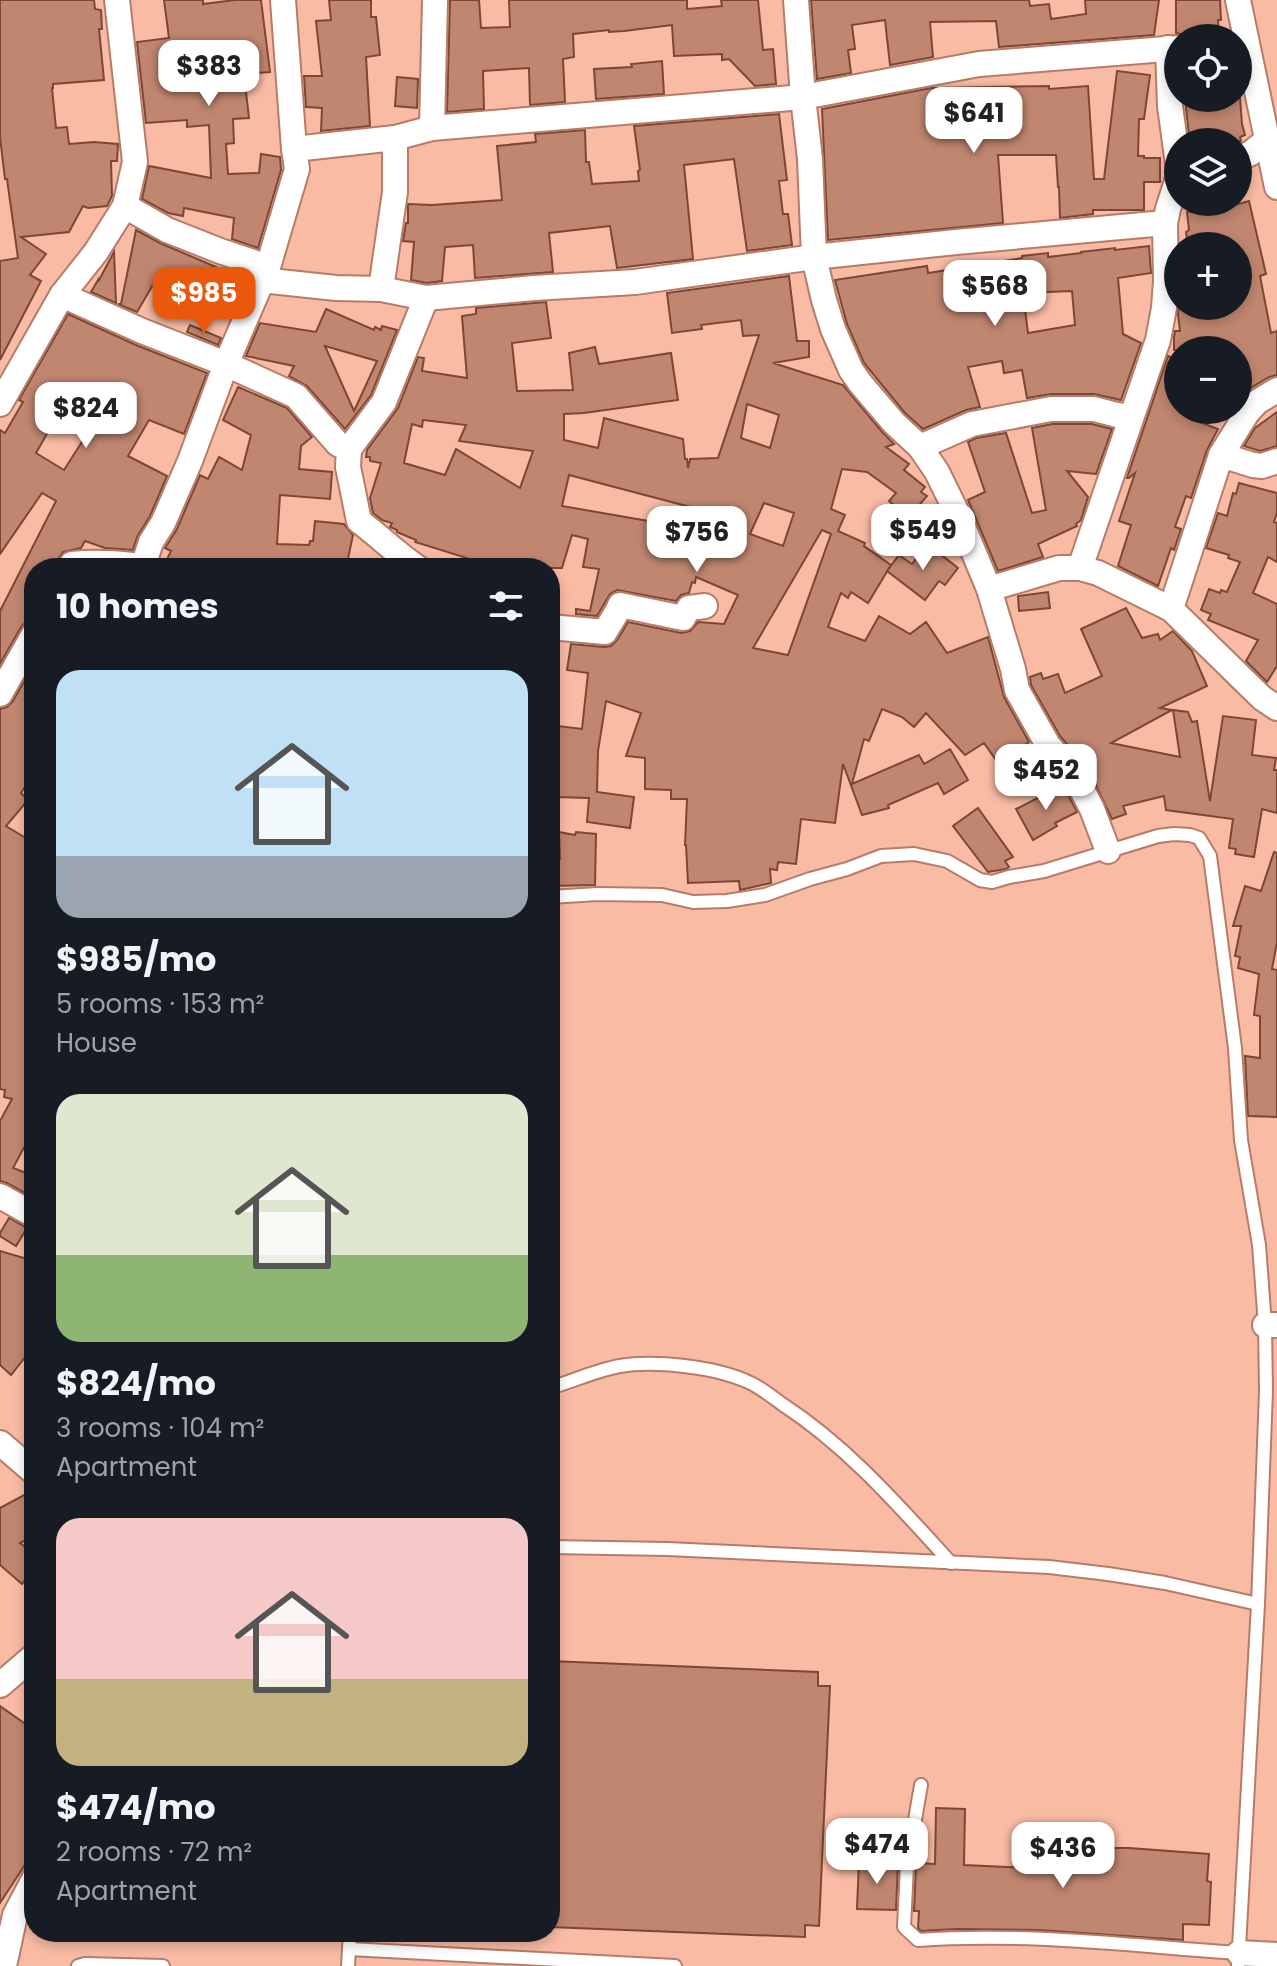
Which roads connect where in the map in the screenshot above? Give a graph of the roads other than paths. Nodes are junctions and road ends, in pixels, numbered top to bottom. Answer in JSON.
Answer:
{"nodes":[{"id":1,"x":117,"y":0,"type":"edge"},
{"id":2,"x":283,"y":0,"type":"edge"},
{"id":3,"x":435,"y":0,"type":"edge"},
{"id":4,"x":796,"y":0,"type":"edge"},
{"id":5,"x":1238,"y":0,"type":"edge"},
{"id":6,"x":1240,"y":24,"type":"edge"},
{"id":7,"x":1164,"y":49,"type":"edge"},
{"id":8,"x":1252,"y":79,"type":"edge"},
{"id":9,"x":803,"y":97,"type":"junction"},
{"id":10,"x":432,"y":128,"type":"junction"},
{"id":11,"x":395,"y":138,"type":"junction"},
{"id":12,"x":294,"y":149,"type":"junction"},
{"id":13,"x":1272,"y":151,"type":"edge"},
{"id":14,"x":1252,"y":153,"type":"edge"},
{"id":15,"x":1277,"y":187,"type":"edge"},
{"id":16,"x":125,"y":206,"type":"junction"},
{"id":17,"x":1166,"y":216,"type":"edge"},
{"id":18,"x":1165,"y":223,"type":"junction"},
{"id":19,"x":814,"y":257,"type":"junction"},
{"id":20,"x":265,"y":274,"type":"junction"},
{"id":21,"x":381,"y":289,"type":"junction"},
{"id":22,"x":62,"y":295,"type":"junction"},
{"id":23,"x":426,"y":298,"type":"junction"},
{"id":24,"x":226,"y":364,"type":"junction"},
{"id":25,"x":1277,"y":390,"type":"edge"},
{"id":26,"x":0,"y":404,"type":"edge"},
{"id":27,"x":1131,"y":417,"type":"junction"},
{"id":28,"x":920,"y":447,"type":"junction"},
{"id":29,"x":349,"y":449,"type":"junction"},
{"id":30,"x":1221,"y":455,"type":"junction"},
{"id":31,"x":1277,"y":461,"type":"edge"},
{"id":32,"x":146,"y":558,"type":"edge"},
{"id":33,"x":405,"y":558,"type":"edge"},
{"id":34,"x":1080,"y":568,"type":"junction"},
{"id":35,"x":989,"y":589,"type":"junction"},
{"id":36,"x":705,"y":606,"type":"dead end"},
{"id":37,"x":1171,"y":609,"type":"junction"},
{"id":38,"x":560,"y":628,"type":"edge"},
{"id":39,"x":24,"y":652,"type":"edge"},
{"id":40,"x":0,"y":694,"type":"edge"},
{"id":41,"x":1277,"y":708,"type":"edge"},
{"id":42,"x":1108,"y":851,"type":"junction"},
{"id":43,"x":560,"y":896,"type":"edge"},
{"id":44,"x":1,"y":1200,"type":"edge"},
{"id":45,"x":24,"y":1210,"type":"edge"},
{"id":46,"x":1271,"y":1325,"type":"edge"},
{"id":47,"x":560,"y":1385,"type":"edge"},
{"id":48,"x":0,"y":1443,"type":"edge"},
{"id":49,"x":24,"y":1463,"type":"edge"},
{"id":50,"x":560,"y":1547,"type":"edge"},
{"id":51,"x":951,"y":1563,"type":"junction"},
{"id":52,"x":1258,"y":1604,"type":"junction"},
{"id":53,"x":24,"y":1665,"type":"edge"},
{"id":54,"x":0,"y":1685,"type":"edge"},
{"id":55,"x":921,"y":1785,"type":"dead end"},
{"id":56,"x":24,"y":1898,"type":"edge"},
{"id":57,"x":349,"y":1942,"type":"edge"},
{"id":58,"x":349,"y":1949,"type":"junction"},
{"id":59,"x":1277,"y":1955,"type":"edge"},
{"id":60,"x":1238,"y":1960,"type":"edge"},
{"id":61,"x":4,"y":1966,"type":"edge"},
{"id":62,"x":78,"y":1966,"type":"edge"},
{"id":63,"x":163,"y":1966,"type":"edge"},
{"id":64,"x":348,"y":1966,"type":"edge"},
{"id":65,"x":675,"y":1966,"type":"edge"}],
"edges":[{"from":1,"to":16,"type":"street"},
{"from":2,"to":12,"type":"street"},
{"from":3,"to":10,"type":"street"},
{"from":4,"to":9,"type":"street"},
{"from":5,"to":6,"type":"street"},
{"from":7,"to":9,"type":"street"},
{"from":8,"to":13,"type":"street"},
{"from":9,"to":10,"type":"street"},
{"from":9,"to":19,"type":"street"},
{"from":10,"to":11,"type":"street"},
{"from":11,"to":12,"type":"street"},
{"from":11,"to":21,"type":"street"},
{"from":12,"to":20,"type":"street"},
{"from":13,"to":14,"type":"street"},
{"from":13,"to":15,"type":"street"},
{"from":16,"to":20,"type":"street"},
{"from":16,"to":22,"type":"street"},
{"from":17,"to":18,"type":"street"},
{"from":18,"to":19,"type":"street"},
{"from":18,"to":27,"type":"street"},
{"from":19,"to":23,"type":"street"},
{"from":19,"to":28,"type":"street"},
{"from":20,"to":21,"type":"street"},
{"from":20,"to":24,"type":"street"},
{"from":21,"to":23,"type":"street"},
{"from":22,"to":24,"type":"street"},
{"from":22,"to":26,"type":"street"},
{"from":23,"to":29,"type":"street"},
{"from":24,"to":29,"type":"street"},
{"from":24,"to":32,"type":"street"},
{"from":25,"to":30,"type":"street"},
{"from":27,"to":28,"type":"street"},
{"from":27,"to":34,"type":"street"},
{"from":28,"to":35,"type":"street"},
{"from":29,"to":33,"type":"street"},
{"from":30,"to":31,"type":"street"},
{"from":30,"to":37,"type":"street"},
{"from":34,"to":35,"type":"street"},
{"from":34,"to":37,"type":"street"},
{"from":35,"to":42,"type":"street"},
{"from":36,"to":38,"type":"street"},
{"from":37,"to":41,"type":"street"},
{"from":39,"to":40,"type":"street"},
{"from":42,"to":43,"type":"lane"},
{"from":42,"to":46,"type":"lane"},
{"from":44,"to":45,"type":"street"},
{"from":46,"to":52,"type":"lane"},
{"from":47,"to":51,"type":"lane"},
{"from":48,"to":49,"type":"street"},
{"from":50,"to":51,"type":"lane"},
{"from":51,"to":52,"type":"lane"},
{"from":52,"to":60,"type":"lane"},
{"from":53,"to":54,"type":"street"},
{"from":55,"to":60,"type":"lane"},
{"from":56,"to":61,"type":"street"},
{"from":57,"to":58,"type":"lane"},
{"from":58,"to":64,"type":"lane"},
{"from":58,"to":65,"type":"lane"},
{"from":59,"to":60,"type":"street"},
{"from":62,"to":63,"type":"lane"}]}
